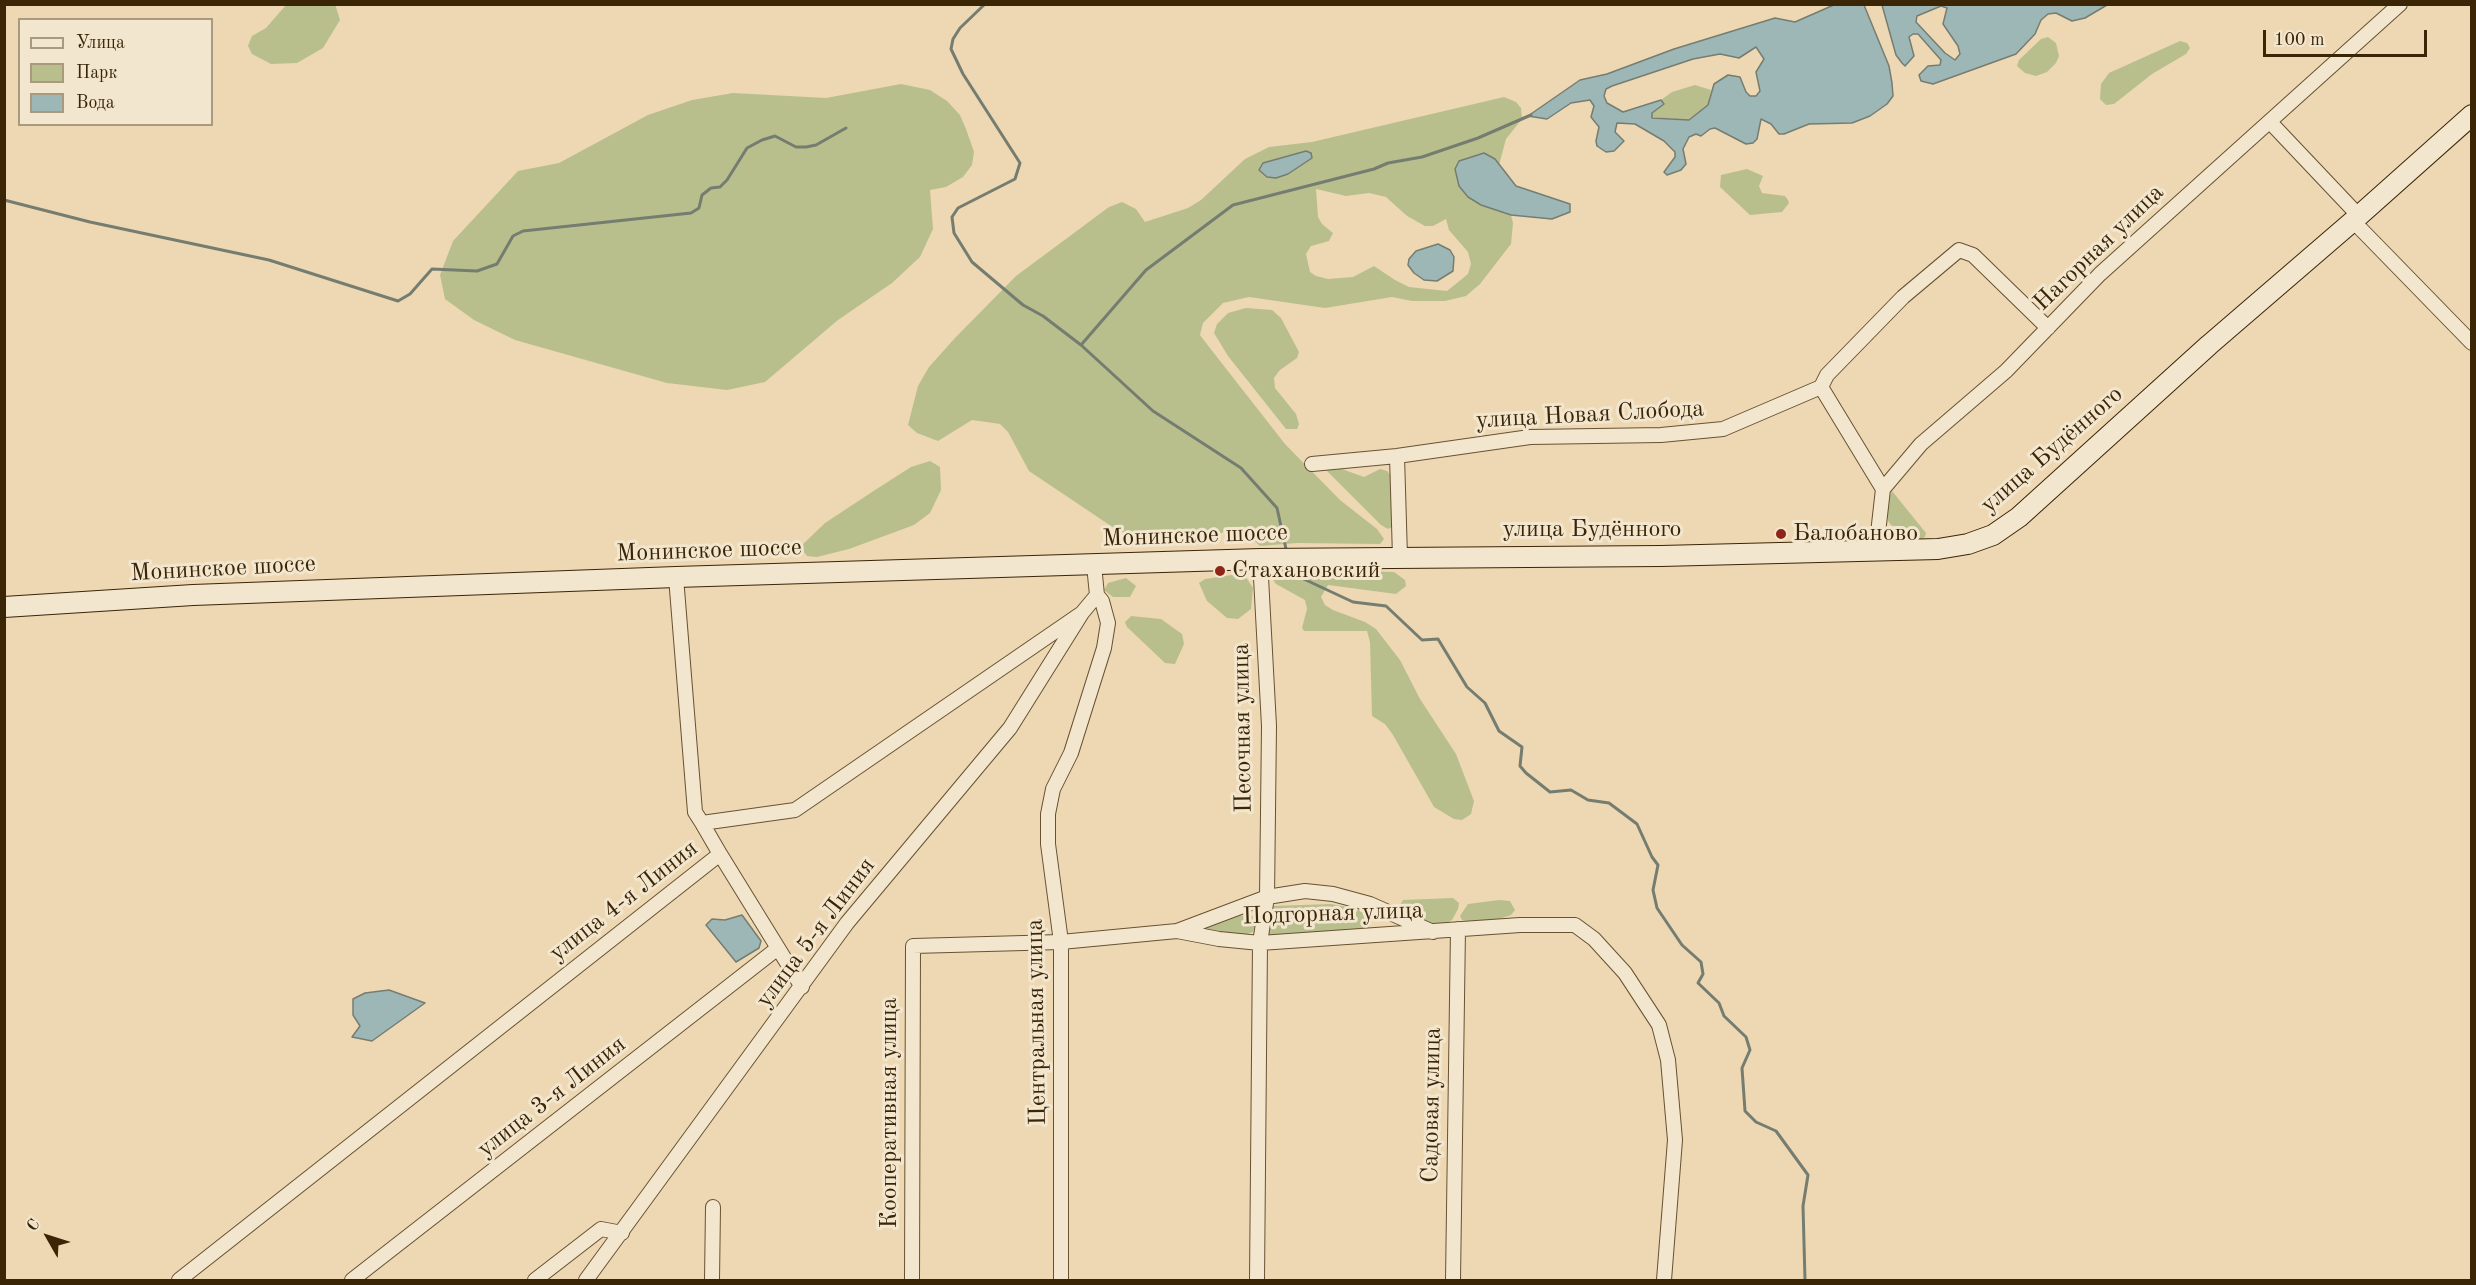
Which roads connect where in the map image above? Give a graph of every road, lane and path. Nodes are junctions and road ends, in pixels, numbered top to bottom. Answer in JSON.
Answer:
{"nodes":[{"id":1,"x":2400,"y":4,"type":"edge"},
{"id":2,"x":2472,"y":115,"type":"edge"},
{"id":3,"x":2270,"y":122,"type":"junction"},
{"id":4,"x":2356,"y":218,"type":"junction"},
{"id":5,"x":2048,"y":328,"type":"junction"},
{"id":6,"x":2472,"y":343,"type":"edge"},
{"id":7,"x":1821,"y":387,"type":"junction"},
{"id":8,"x":1397,"y":456,"type":"junction"},
{"id":9,"x":1312,"y":464,"type":"dead end"},
{"id":10,"x":1883,"y":489,"type":"junction"},
{"id":11,"x":1876,"y":551,"type":"junction"},
{"id":12,"x":1407,"y":557,"type":"junction"},
{"id":13,"x":1260,"y":559,"type":"junction"},
{"id":14,"x":1094,"y":565,"type":"junction"},
{"id":15,"x":676,"y":577,"type":"junction"},
{"id":16,"x":1097,"y":595,"type":"junction"},
{"id":17,"x":4,"y":608,"type":"edge"},
{"id":18,"x":1082,"y":613,"type":"junction"},
{"id":19,"x":702,"y":823,"type":"junction"},
{"id":20,"x":720,"y":854,"type":"junction"},
{"id":21,"x":1267,"y":897,"type":"junction"},
{"id":22,"x":1458,"y":930,"type":"junction"},
{"id":23,"x":1177,"y":931,"type":"junction"},
{"id":24,"x":1434,"y":933,"type":"junction"},
{"id":25,"x":1061,"y":942,"type":"junction"},
{"id":26,"x":1260,"y":943,"type":"junction"},
{"id":27,"x":913,"y":946,"type":"joint"},
{"id":28,"x":778,"y":948,"type":"junction"},
{"id":29,"x":1457,"y":949,"type":"junction"},
{"id":30,"x":802,"y":987,"type":"junction"},
{"id":31,"x":713,"y":1208,"type":"dead end"},
{"id":32,"x":622,"y":1233,"type":"junction"},
{"id":33,"x":193,"y":1276,"type":"edge"},
{"id":34,"x":179,"y":1281,"type":"edge"},
{"id":35,"x":352,"y":1281,"type":"edge"},
{"id":36,"x":535,"y":1281,"type":"edge"},
{"id":37,"x":586,"y":1281,"type":"edge"},
{"id":38,"x":711,"y":1281,"type":"edge"},
{"id":39,"x":912,"y":1281,"type":"edge"},
{"id":40,"x":1061,"y":1281,"type":"edge"},
{"id":41,"x":1257,"y":1281,"type":"edge"},
{"id":42,"x":1453,"y":1281,"type":"edge"},
{"id":43,"x":1664,"y":1281,"type":"edge"}],
"edges":[{"from":1,"to":3,"type":"street","name":"Нагорная улица"},
{"from":2,"to":4,"type":"main road","name":"улица Будённого"},
{"from":3,"to":4,"type":"street"},
{"from":3,"to":5,"type":"street","name":"Нагорная улица"},
{"from":4,"to":6,"type":"street"},
{"from":4,"to":11,"type":"main road","name":"улица Будённого"},
{"from":5,"to":7,"type":"street"},
{"from":5,"to":10,"type":"street","name":"Нагорная улица"},
{"from":7,"to":8,"type":"street","name":"улица Новая Слобода"},
{"from":7,"to":10,"type":"street"},
{"from":8,"to":9,"type":"street","name":"улица Новая Слобода"},
{"from":8,"to":12,"type":"street"},
{"from":10,"to":11,"type":"street"},
{"from":11,"to":12,"type":"main road","name":"улица Будённого"},
{"from":12,"to":13,"type":"main road","name":"Монинское шоссе"},
{"from":13,"to":14,"type":"main road","name":"Монинское шоссе"},
{"from":13,"to":21,"type":"street","name":"Песочная улица"},
{"from":14,"to":15,"type":"main road","name":"Монинское шоссе"},
{"from":14,"to":16,"type":"street","name":"Центральная улица"},
{"from":15,"to":17,"type":"main road","name":"Монинское шоссе"},
{"from":15,"to":19,"type":"street"},
{"from":16,"to":18,"type":"street"},
{"from":16,"to":25,"type":"street","name":"Центральная улица"},
{"from":18,"to":19,"type":"street","name":"улица 4-я Линия"},
{"from":18,"to":30,"type":"street","name":"улица 5-я Линия"},
{"from":19,"to":20,"type":"street","name":"улица 4-я Линия"},
{"from":20,"to":28,"type":"street"},
{"from":20,"to":33,"type":"street","name":"улица 4-я Линия"},
{"from":21,"to":23,"type":"street"},
{"from":21,"to":24,"type":"street"},
{"from":21,"to":26,"type":"street","name":"Песочная улица"},
{"from":22,"to":24,"type":"street","name":"Подгорная улица"},
{"from":22,"to":29,"type":"street","name":"Садовая улица"},
{"from":22,"to":43,"type":"street","name":"Подгорная улица"},
{"from":23,"to":25,"type":"street","name":"Подгорная улица"},
{"from":23,"to":26,"type":"street","name":"Подгорная улица"},
{"from":24,"to":26,"type":"street","name":"Подгорная улица"},
{"from":24,"to":29,"type":"street"},
{"from":25,"to":27,"type":"street","name":"Подгорная улица"},
{"from":25,"to":40,"type":"street","name":"Центральная улица"},
{"from":26,"to":41,"type":"street"},
{"from":27,"to":39,"type":"street","name":"Кооперативная улица"},
{"from":28,"to":30,"type":"street"},
{"from":28,"to":35,"type":"street","name":"улица 3-я Линия"},
{"from":29,"to":42,"type":"street","name":"Садовая улица"},
{"from":30,"to":32,"type":"street","name":"улица 5-я Линия"},
{"from":31,"to":38,"type":"street"},
{"from":32,"to":36,"type":"street"},
{"from":32,"to":37,"type":"street","name":"улица 5-я Линия"},
{"from":33,"to":34,"type":"street","name":"улица 4-я Линия"}]}
